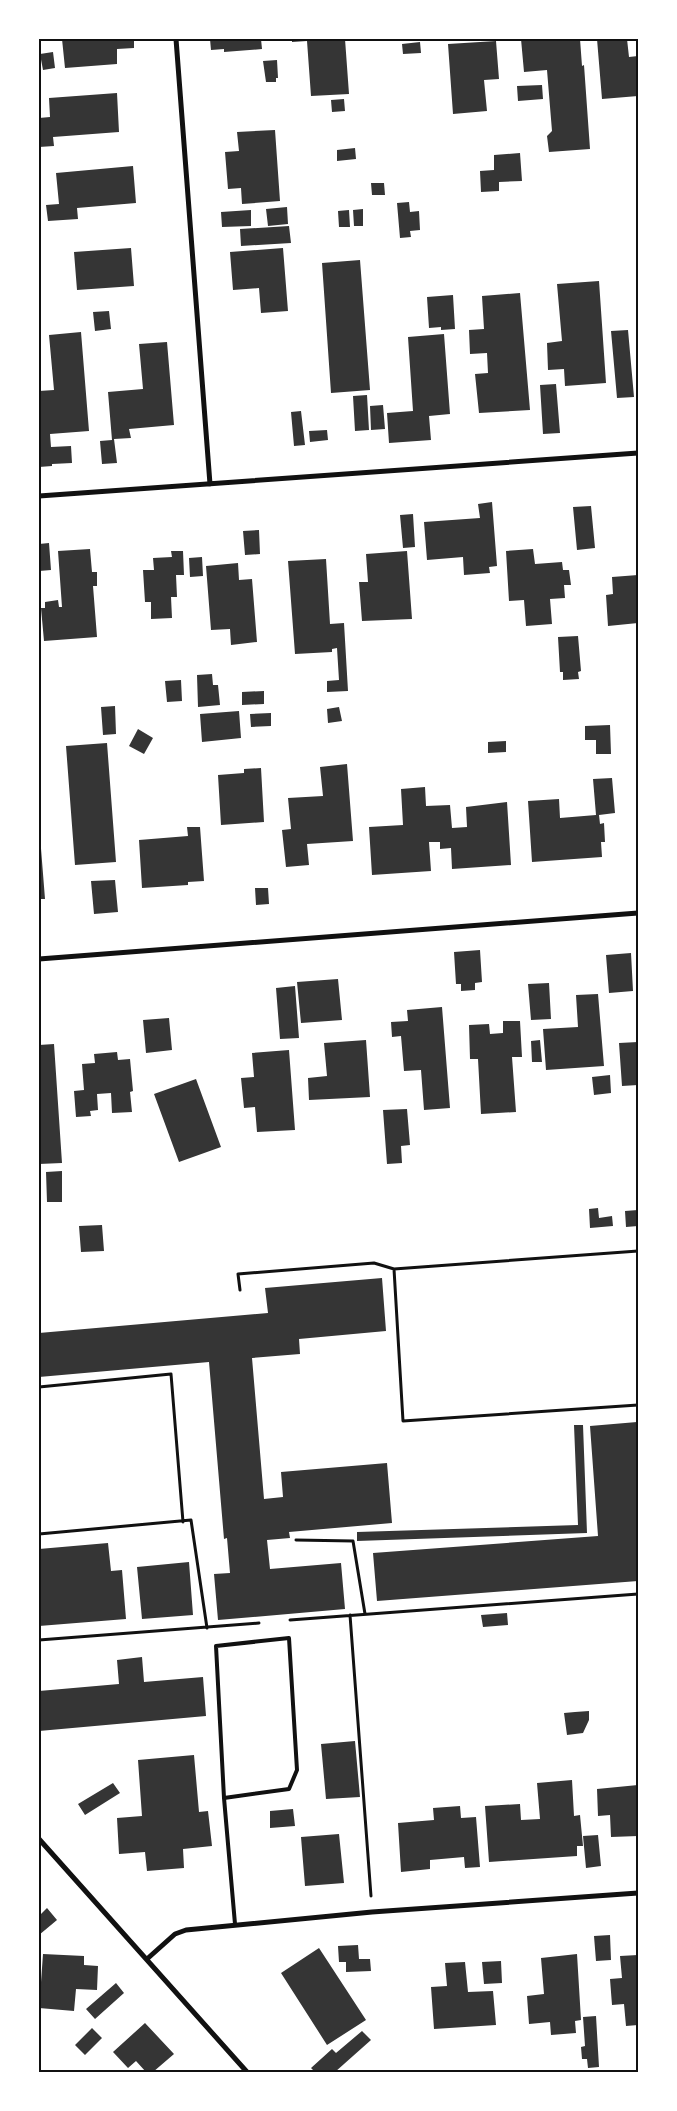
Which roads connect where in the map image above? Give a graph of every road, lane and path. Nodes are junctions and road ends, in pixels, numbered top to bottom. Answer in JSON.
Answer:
{"nodes":[{"id":1,"x":176,"y":39,"type":"edge"},
{"id":2,"x":638,"y":453,"type":"edge"},
{"id":3,"x":210,"y":484,"type":"junction"},
{"id":4,"x":39,"y":496,"type":"edge"},
{"id":5,"x":638,"y":913,"type":"edge"},
{"id":6,"x":39,"y":958,"type":"edge"},
{"id":7,"x":638,"y":1251,"type":"edge"},
{"id":8,"x":394,"y":1268,"type":"junction"},
{"id":9,"x":240,"y":1290,"type":"dead end"},
{"id":10,"x":39,"y":1387,"type":"edge"},
{"id":11,"x":638,"y":1405,"type":"edge"},
{"id":12,"x":183,"y":1522,"type":"junction"},
{"id":13,"x":39,"y":1534,"type":"edge"},
{"id":14,"x":296,"y":1540,"type":"dead end"},
{"id":15,"x":638,"y":1594,"type":"edge"},
{"id":16,"x":365,"y":1614,"type":"junction"},
{"id":17,"x":350,"y":1615,"type":"junction"},
{"id":18,"x":283,"y":1621,"type":"dead end"},
{"id":19,"x":264,"y":1622,"type":"dead end"},
{"id":20,"x":207,"y":1627,"type":"junction"},
{"id":21,"x":39,"y":1640,"type":"edge"},
{"id":22,"x":216,"y":1646,"type":"junction"},
{"id":23,"x":224,"y":1798,"type":"junction"},
{"id":24,"x":39,"y":1839,"type":"edge"},
{"id":25,"x":638,"y":1894,"type":"edge"},
{"id":26,"x":372,"y":1912,"type":"junction"},
{"id":27,"x":234,"y":1924,"type":"junction"},
{"id":28,"x":147,"y":1958,"type":"junction"},
{"id":29,"x":247,"y":2072,"type":"edge"}],
"edges":[{"from":1,"to":3,"type":"street"},
{"from":2,"to":3,"type":"street"},
{"from":3,"to":4,"type":"street"},
{"from":5,"to":6,"type":"street"},
{"from":7,"to":8,"type":"path"},
{"from":8,"to":9,"type":"path"},
{"from":8,"to":11,"type":"path"},
{"from":10,"to":12,"type":"path"},
{"from":12,"to":13,"type":"path"},
{"from":12,"to":20,"type":"path"},
{"from":14,"to":16,"type":"path"},
{"from":15,"to":16,"type":"path"},
{"from":16,"to":17,"type":"path"},
{"from":17,"to":18,"type":"path"},
{"from":17,"to":26,"type":"path"},
{"from":19,"to":20,"type":"path"},
{"from":20,"to":21,"type":"path"},
{"from":20,"to":22,"type":"path"},
{"from":22,"to":23,"type":"lane"},
{"from":22,"to":23,"type":"lane"},
{"from":23,"to":27,"type":"lane"},
{"from":24,"to":28,"type":"street"},
{"from":25,"to":26,"type":"street"},
{"from":26,"to":27,"type":"street"},
{"from":27,"to":28,"type":"street"},
{"from":28,"to":29,"type":"street"}]}
